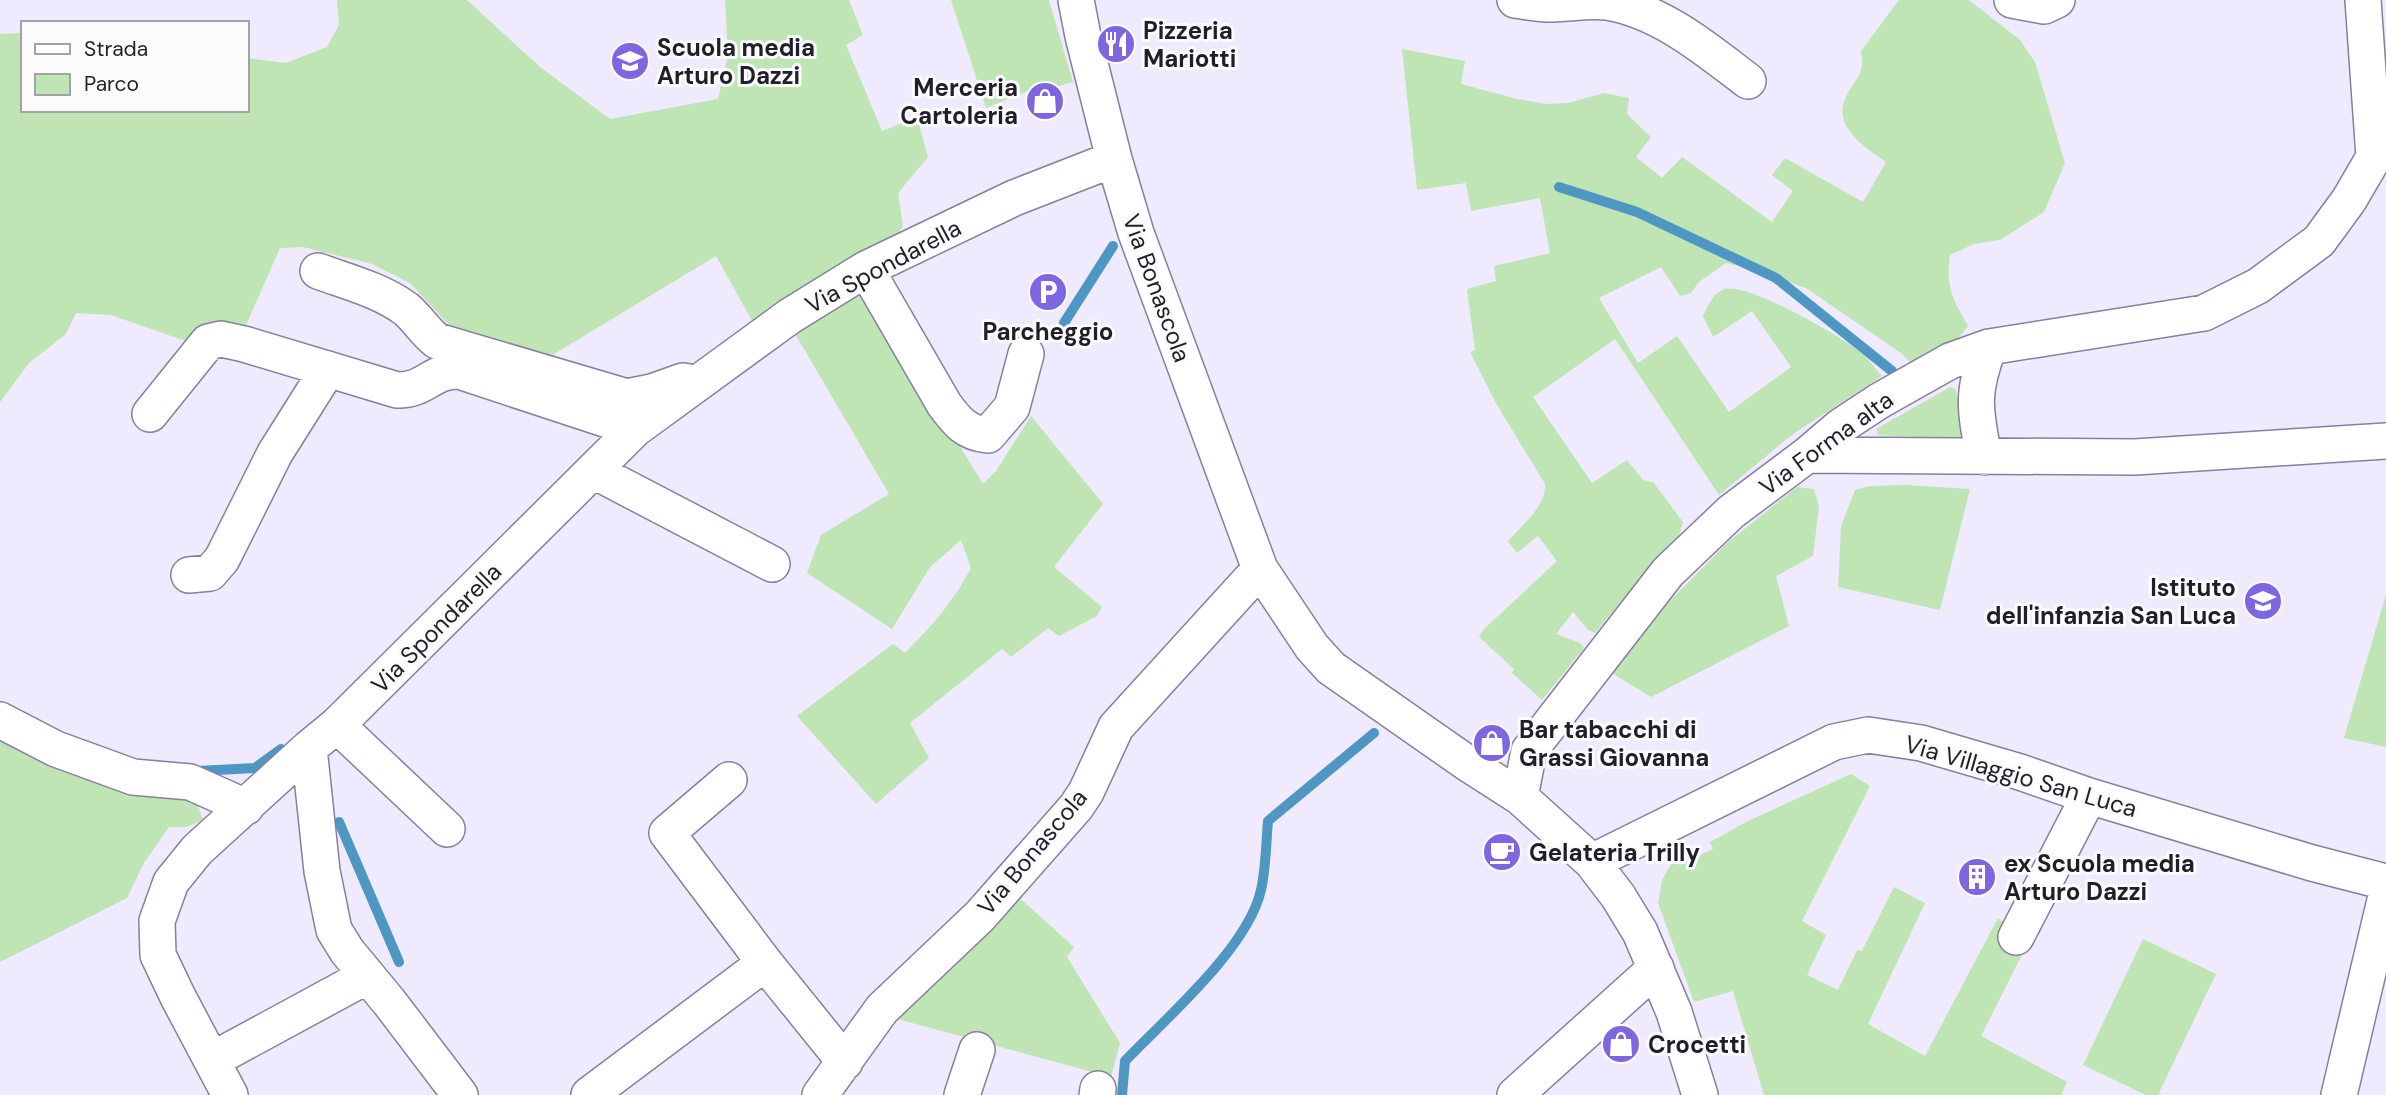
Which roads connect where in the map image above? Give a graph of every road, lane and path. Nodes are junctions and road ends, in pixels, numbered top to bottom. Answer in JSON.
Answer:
{"nodes":[{"id":1,"x":1076,"y":0,"type":"edge"},
{"id":2,"x":1515,"y":0,"type":"edge"},
{"id":3,"x":1587,"y":0,"type":"edge"},
{"id":4,"x":2012,"y":0,"type":"edge"},
{"id":5,"x":2057,"y":0,"type":"edge"},
{"id":6,"x":2371,"y":5,"type":"edge"},
{"id":7,"x":1748,"y":82,"type":"dead end"},
{"id":8,"x":2380,"y":158,"type":"edge"},
{"id":9,"x":1114,"y":159,"type":"junction"},
{"id":10,"x":866,"y":270,"type":"junction"},
{"id":11,"x":318,"y":271,"type":"dead end"},
{"id":12,"x":1989,"y":347,"type":"junction"},
{"id":13,"x":1026,"y":354,"type":"dead end"},
{"id":14,"x":328,"y":369,"type":"junction"},
{"id":15,"x":697,"y":384,"type":"junction"},
{"id":16,"x":150,"y":414,"type":"dead end"},
{"id":17,"x":635,"y":429,"type":"junction"},
{"id":18,"x":2386,"y":441,"type":"edge"},
{"id":19,"x":1807,"y":455,"type":"junction"},
{"id":20,"x":1984,"y":457,"type":"junction"},
{"id":21,"x":594,"y":471,"type":"junction"},
{"id":22,"x":772,"y":564,"type":"dead end"},
{"id":23,"x":1260,"y":569,"type":"junction"},
{"id":24,"x":189,"y":575,"type":"dead end"},
{"id":25,"x":0,"y":720,"type":"edge"},
{"id":26,"x":337,"y":725,"type":"junction"},
{"id":27,"x":309,"y":748,"type":"junction"},
{"id":28,"x":729,"y":780,"type":"dead end"},
{"id":29,"x":2089,"y":796,"type":"junction"},
{"id":30,"x":1520,"y":797,"type":"junction"},
{"id":31,"x":246,"y":807,"type":"junction"},
{"id":32,"x":447,"y":829,"type":"dead end"},
{"id":33,"x":1592,"y":862,"type":"junction"},
{"id":34,"x":2386,"y":882,"type":"edge"},
{"id":35,"x":2386,"y":896,"type":"edge"},
{"id":36,"x":2016,"y":937,"type":"dead end"},
{"id":37,"x":765,"y":963,"type":"junction"},
{"id":38,"x":1656,"y":968,"type":"junction"},
{"id":39,"x":367,"y":976,"type":"junction"},
{"id":40,"x":977,"y":1050,"type":"dead end"},
{"id":41,"x":212,"y":1060,"type":"junction"},
{"id":42,"x":845,"y":1062,"type":"junction"},
{"id":43,"x":230,"y":1095,"type":"edge"},
{"id":44,"x":460,"y":1095,"type":"edge"},
{"id":45,"x":589,"y":1095,"type":"edge"},
{"id":46,"x":820,"y":1095,"type":"edge"},
{"id":47,"x":962,"y":1095,"type":"edge"},
{"id":48,"x":1515,"y":1095,"type":"edge"},
{"id":49,"x":1700,"y":1095,"type":"edge"},
{"id":50,"x":2339,"y":1095,"type":"edge"}],
"edges":[{"from":1,"to":9,"type":"street","name":"Via Bonascola"},
{"from":2,"to":3,"type":"street"},
{"from":3,"to":7,"type":"street"},
{"from":4,"to":5,"type":"street"},
{"from":6,"to":8,"type":"street","name":"Via Forma alta"},
{"from":8,"to":12,"type":"street","name":"Via Forma alta"},
{"from":9,"to":10,"type":"street","name":"Via Spondarella"},
{"from":9,"to":23,"type":"street","name":"Via Bonascola"},
{"from":10,"to":13,"type":"street"},
{"from":10,"to":15,"type":"street","name":"Via Spondarella"},
{"from":11,"to":15,"type":"street"},
{"from":12,"to":19,"type":"street","name":"Via Forma alta"},
{"from":12,"to":20,"type":"street"},
{"from":14,"to":16,"type":"street"},
{"from":14,"to":17,"type":"street"},
{"from":14,"to":24,"type":"street"},
{"from":15,"to":17,"type":"street","name":"Via Spondarella"},
{"from":17,"to":21,"type":"street","name":"Via Spondarella"},
{"from":18,"to":20,"type":"street"},
{"from":19,"to":20,"type":"street"},
{"from":19,"to":30,"type":"street","name":"Via Forma alta"},
{"from":21,"to":22,"type":"street"},
{"from":21,"to":26,"type":"street","name":"Via Spondarella"},
{"from":23,"to":30,"type":"street","name":"Via Bonascola"},
{"from":23,"to":42,"type":"street","name":"Via Bonascola"},
{"from":25,"to":31,"type":"street"},
{"from":26,"to":27,"type":"street","name":"Via Spondarella"},
{"from":26,"to":32,"type":"street"},
{"from":27,"to":31,"type":"street","name":"Via Spondarella"},
{"from":27,"to":39,"type":"street"},
{"from":28,"to":37,"type":"street"},
{"from":29,"to":33,"type":"street","name":"Via Villaggio San Luca"},
{"from":29,"to":34,"type":"street","name":"Via Villaggio San Luca"},
{"from":29,"to":36,"type":"street"},
{"from":30,"to":33,"type":"street","name":"Via Bonascola"},
{"from":31,"to":41,"type":"street","name":"Via Spondarella"},
{"from":33,"to":38,"type":"street","name":"Via Bonascola"},
{"from":35,"to":50,"type":"street"},
{"from":37,"to":42,"type":"street"},
{"from":37,"to":45,"type":"street"},
{"from":38,"to":48,"type":"street"},
{"from":38,"to":49,"type":"street","name":"Via Bonascola"},
{"from":39,"to":41,"type":"street"},
{"from":39,"to":44,"type":"street"},
{"from":40,"to":47,"type":"street"},
{"from":41,"to":43,"type":"street","name":"Via Spondarella"},
{"from":42,"to":46,"type":"street","name":"Via Bonascola"}]}
